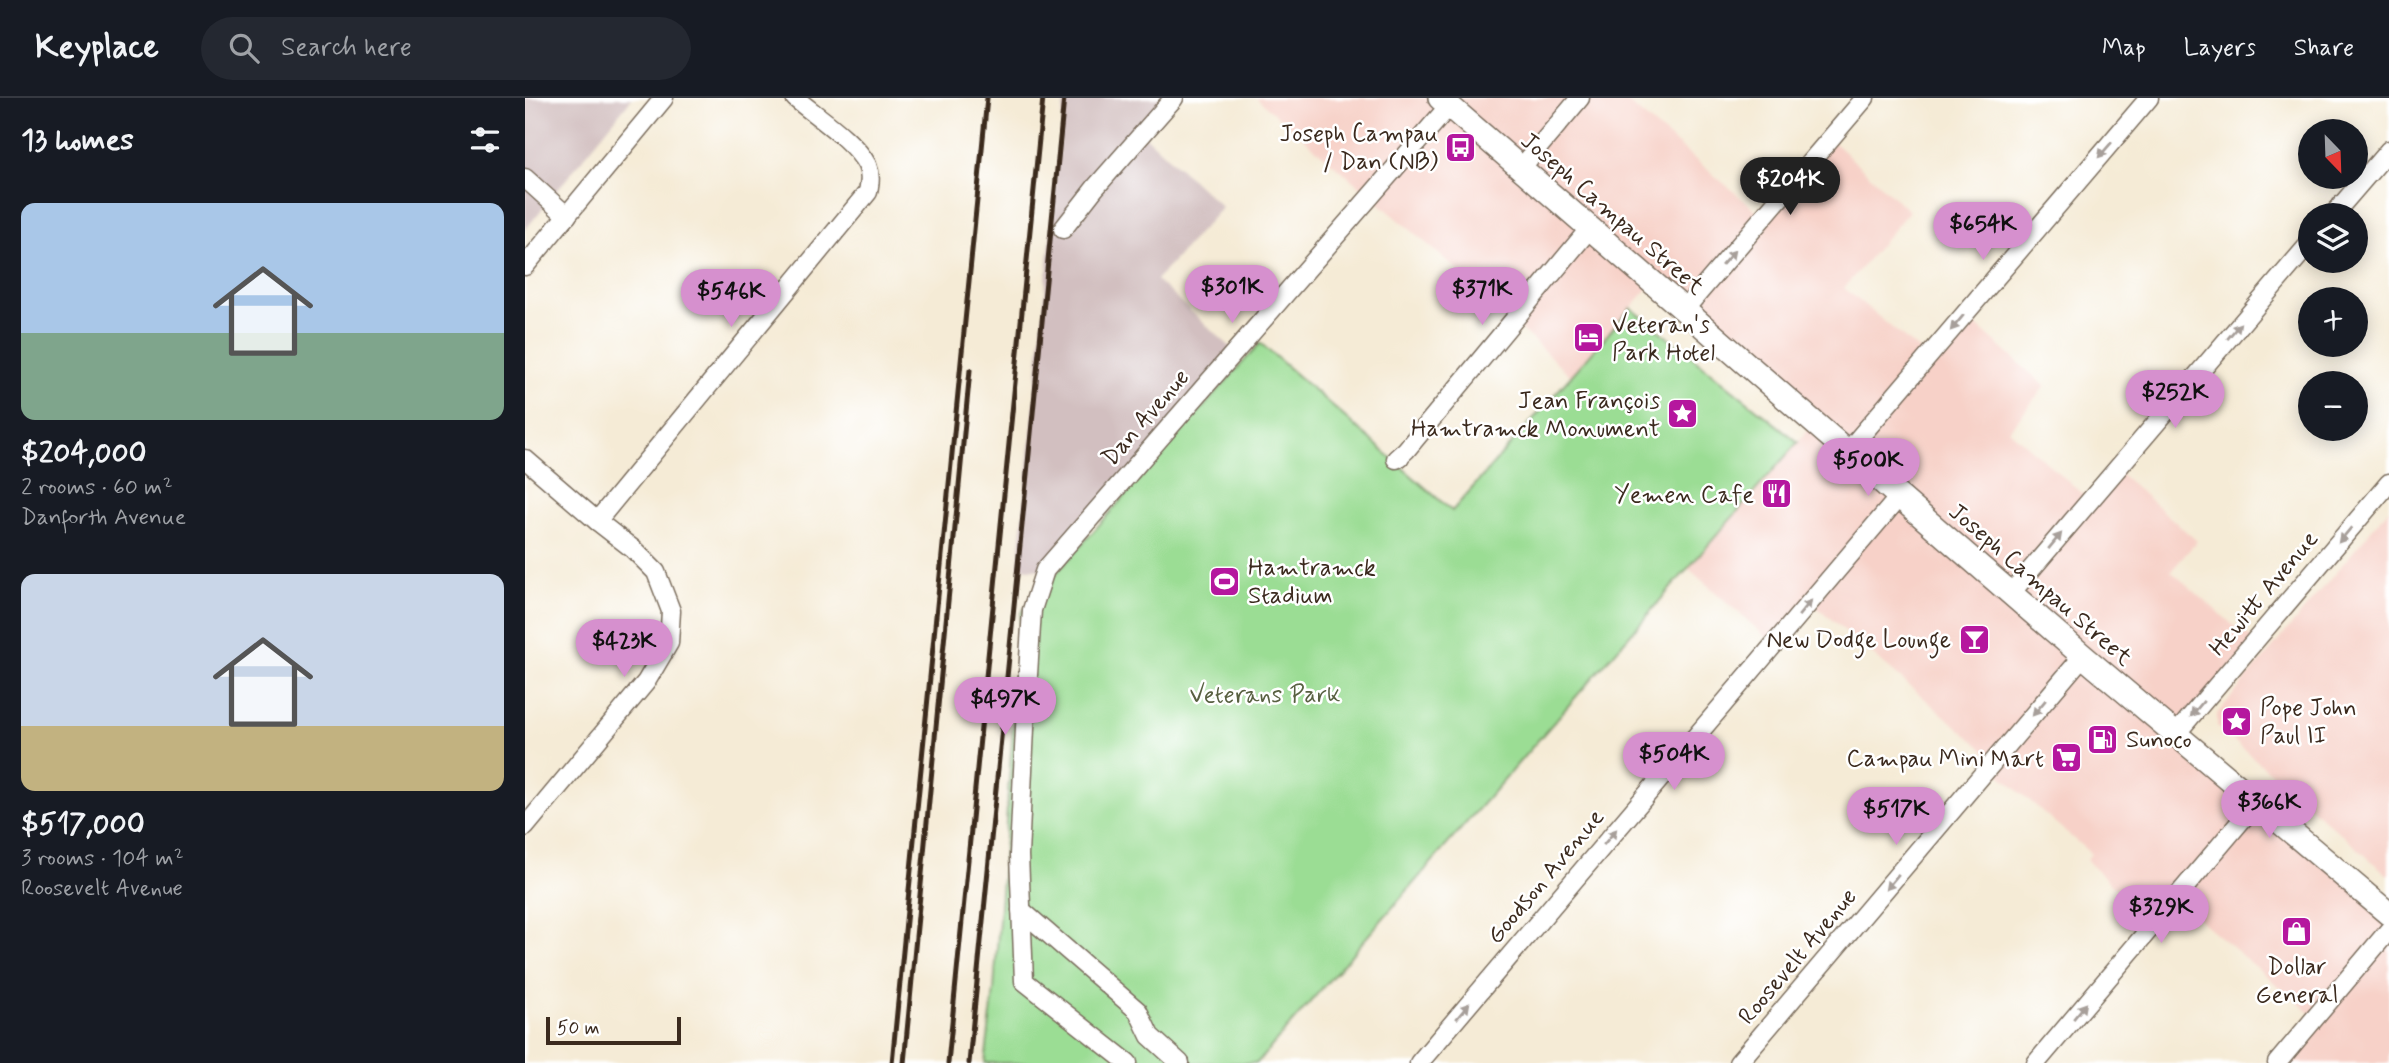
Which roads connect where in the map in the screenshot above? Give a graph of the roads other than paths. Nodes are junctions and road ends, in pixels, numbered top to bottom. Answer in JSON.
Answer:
{"nodes":[{"id":1,"x":664,"y":98,"type":"edge"},
{"id":2,"x":795,"y":98,"type":"edge"},
{"id":3,"x":1174,"y":98,"type":"edge"},
{"id":4,"x":1580,"y":98,"type":"edge"},
{"id":5,"x":1865,"y":98,"type":"edge"},
{"id":6,"x":2149,"y":98,"type":"edge"},
{"id":7,"x":1444,"y":102,"type":"edge"},
{"id":8,"x":2389,"y":150,"type":"edge"},
{"id":9,"x":1521,"y":168,"type":"junction"},
{"id":10,"x":525,"y":178,"type":"edge"},
{"id":11,"x":2343,"y":203,"type":"edge"},
{"id":12,"x":567,"y":216,"type":"junction"},
{"id":13,"x":1590,"y":228,"type":"junction"},
{"id":14,"x":1063,"y":229,"type":"dead end"},
{"id":15,"x":2298,"y":257,"type":"edge"},
{"id":16,"x":525,"y":266,"type":"edge"},
{"id":17,"x":1684,"y":310,"type":"junction"},
{"id":18,"x":1847,"y":452,"type":"junction"},
{"id":19,"x":1400,"y":457,"type":"dead end"},
{"id":20,"x":525,"y":459,"type":"edge"},
{"id":21,"x":2389,"y":484,"type":"edge"},
{"id":22,"x":1899,"y":497,"type":"junction"},
{"id":23,"x":597,"y":521,"type":"junction"},
{"id":24,"x":2011,"y":593,"type":"junction"},
{"id":25,"x":2083,"y":656,"type":"junction"},
{"id":26,"x":2175,"y":735,"type":"junction"},
{"id":27,"x":2257,"y":802,"type":"junction"},
{"id":28,"x":525,"y":827,"type":"edge"},
{"id":29,"x":1021,"y":910,"type":"junction"},
{"id":30,"x":2389,"y":914,"type":"edge"},
{"id":31,"x":2389,"y":930,"type":"edge"},
{"id":32,"x":1128,"y":1063,"type":"edge"},
{"id":33,"x":1180,"y":1063,"type":"edge"},
{"id":34,"x":1419,"y":1063,"type":"edge"},
{"id":35,"x":1738,"y":1063,"type":"edge"},
{"id":36,"x":2036,"y":1063,"type":"edge"},
{"id":37,"x":2277,"y":1063,"type":"edge"}],
"edges":[{"from":1,"to":12,"type":"street"},
{"from":2,"to":23,"type":"street"},
{"from":3,"to":14,"type":"street"},
{"from":4,"to":9,"type":"street"},
{"from":17,"to":5,"type":"street","one_way":true},
{"from":6,"to":18,"type":"street","one_way":true},
{"from":7,"to":9,"type":"street","name":"Joseph Campau Street"},
{"from":7,"to":29,"type":"street","name":"Dan Avenue"},
{"from":8,"to":11,"type":"street"},
{"from":9,"to":13,"type":"street","name":"Joseph Campau Street"},
{"from":10,"to":12,"type":"street"},
{"from":12,"to":16,"type":"street"},
{"from":13,"to":17,"type":"street","name":"Joseph Campau Street"},
{"from":13,"to":19,"type":"street"},
{"from":24,"to":15,"type":"street","one_way":true},
{"from":17,"to":18,"type":"street","name":"Joseph Campau Street"},
{"from":18,"to":22,"type":"street","name":"Joseph Campau Street"},
{"from":20,"to":23,"type":"street"},
{"from":21,"to":26,"type":"street","name":"Hewitt Avenue","one_way":true},
{"from":22,"to":24,"type":"street","name":"Joseph Campau Street"},
{"from":34,"to":22,"type":"street","name":"Goodson Avenue","one_way":true},
{"from":23,"to":28,"type":"street"},
{"from":24,"to":25,"type":"street","name":"Joseph Campau Street"},
{"from":25,"to":26,"type":"street","name":"Joseph Campau Street"},
{"from":25,"to":35,"type":"street","name":"Roosevelt Avenue","one_way":true},
{"from":26,"to":27,"type":"street","name":"Joseph Campau Street"},
{"from":27,"to":30,"type":"street","name":"Joseph Campau Street"},
{"from":36,"to":27,"type":"street","one_way":true},
{"from":29,"to":32,"type":"street"},
{"from":29,"to":33,"type":"street"},
{"from":31,"to":37,"type":"street"}]}
